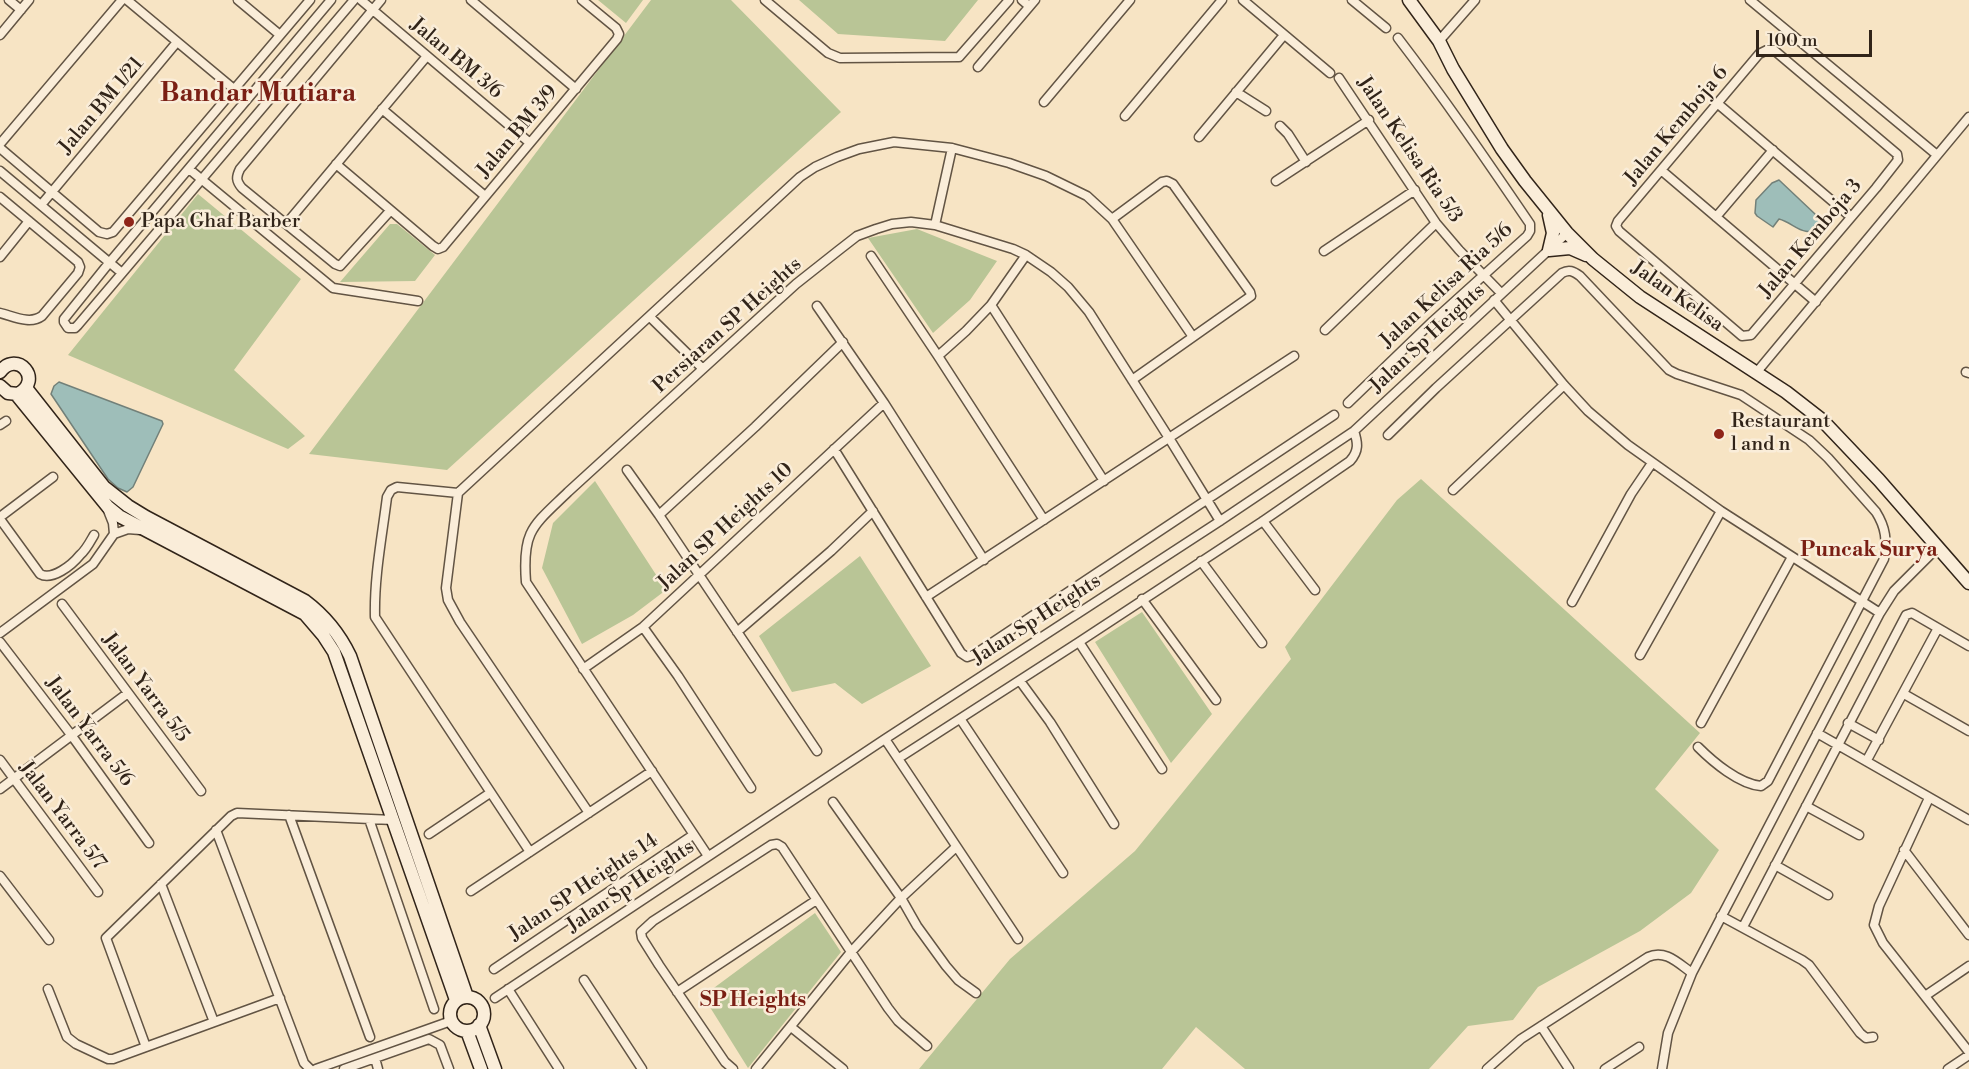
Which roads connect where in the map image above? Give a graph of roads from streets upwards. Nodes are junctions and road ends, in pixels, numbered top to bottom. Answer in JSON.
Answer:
{"nodes":[{"id":1,"x":9,"y":0,"type":"edge"},
{"id":2,"x":29,"y":0,"type":"edge"},
{"id":3,"x":122,"y":0,"type":"edge"},
{"id":4,"x":127,"y":0,"type":"edge"},
{"id":5,"x":238,"y":0,"type":"edge"},
{"id":6,"x":309,"y":0,"type":"edge"},
{"id":7,"x":332,"y":0,"type":"edge"},
{"id":8,"x":354,"y":0,"type":"edge"},
{"id":9,"x":361,"y":0,"type":"edge"},
{"id":10,"x":381,"y":0,"type":"edge"},
{"id":11,"x":472,"y":0,"type":"edge"},
{"id":12,"x":582,"y":0,"type":"edge"},
{"id":13,"x":765,"y":0,"type":"edge"},
{"id":14,"x":1009,"y":0,"type":"edge"},
{"id":15,"x":1022,"y":0,"type":"edge"},
{"id":16,"x":1130,"y":0,"type":"edge"},
{"id":17,"x":1222,"y":0,"type":"edge"},
{"id":18,"x":1243,"y":0,"type":"edge"},
{"id":19,"x":1352,"y":0,"type":"edge"},
{"id":20,"x":1409,"y":0,"type":"edge"},
{"id":21,"x":1475,"y":0,"type":"edge"},
{"id":22,"x":1750,"y":0,"type":"edge"},
{"id":23,"x":1032,"y":3,"type":"edge"},
{"id":24,"x":21,"y":10,"type":"junction"},
{"id":25,"x":373,"y":11,"type":"junction"},
{"id":26,"x":1386,"y":28,"type":"dead end"},
{"id":27,"x":0,"y":35,"type":"edge"},
{"id":28,"x":280,"y":35,"type":"junction"},
{"id":29,"x":1284,"y":35,"type":"junction"},
{"id":30,"x":1398,"y":38,"type":"dead end"},
{"id":31,"x":1439,"y":41,"type":"junction"},
{"id":32,"x":177,"y":42,"type":"junction"},
{"id":33,"x":427,"y":56,"type":"junction"},
{"id":34,"x":978,"y":67,"type":"dead end"},
{"id":35,"x":1330,"y":73,"type":"dead end"},
{"id":36,"x":1339,"y":78,"type":"dead end"},
{"id":37,"x":576,"y":89,"type":"junction"},
{"id":38,"x":235,"y":90,"type":"junction"},
{"id":39,"x":1236,"y":92,"type":"junction"},
{"id":40,"x":1044,"y":102,"type":"dead end"},
{"id":41,"x":1718,"y":103,"type":"junction"},
{"id":42,"x":382,"y":109,"type":"junction"},
{"id":43,"x":1266,"y":111,"type":"dead end"},
{"id":44,"x":1125,"y":116,"type":"dead end"},
{"id":45,"x":1969,"y":117,"type":"edge"},
{"id":46,"x":1369,"y":120,"type":"junction"},
{"id":47,"x":1280,"y":126,"type":"dead end"},
{"id":48,"x":1199,"y":137,"type":"dead end"},
{"id":49,"x":530,"y":143,"type":"junction"},
{"id":50,"x":0,"y":146,"type":"edge"},
{"id":51,"x":952,"y":148,"type":"junction"},
{"id":52,"x":1773,"y":150,"type":"junction"},
{"id":53,"x":1937,"y":155,"type":"junction"},
{"id":54,"x":1898,"y":160,"type":"joint"},
{"id":55,"x":1306,"y":162,"type":"junction"},
{"id":56,"x":336,"y":164,"type":"junction"},
{"id":57,"x":189,"y":169,"type":"junction"},
{"id":58,"x":1661,"y":170,"type":"junction"},
{"id":59,"x":0,"y":171,"type":"edge"},
{"id":60,"x":202,"y":180,"type":"junction"},
{"id":61,"x":1276,"y":181,"type":"dead end"},
{"id":62,"x":1414,"y":190,"type":"junction"},
{"id":63,"x":52,"y":192,"type":"junction"},
{"id":64,"x":485,"y":196,"type":"junction"},
{"id":65,"x":0,"y":197,"type":"edge"},
{"id":66,"x":41,"y":205,"type":"junction"},
{"id":67,"x":390,"y":211,"type":"junction"},
{"id":68,"x":1548,"y":211,"type":"junction"},
{"id":69,"x":1716,"y":217,"type":"junction"},
{"id":70,"x":1851,"y":217,"type":"junction"},
{"id":71,"x":1112,"y":219,"type":"junction"},
{"id":72,"x":29,"y":221,"type":"junction"},
{"id":73,"x":1436,"y":223,"type":"junction"},
{"id":74,"x":287,"y":224,"type":"junction"},
{"id":75,"x":935,"y":225,"type":"junction"},
{"id":76,"x":1567,"y":233,"type":"junction"},
{"id":77,"x":1548,"y":250,"type":"junction"},
{"id":78,"x":1324,"y":251,"type":"dead end"},
{"id":79,"x":1026,"y":255,"type":"junction"},
{"id":80,"x":871,"y":256,"type":"dead end"},
{"id":81,"x":0,"y":257,"type":"edge"},
{"id":82,"x":1593,"y":259,"type":"junction"},
{"id":83,"x":109,"y":263,"type":"junction"},
{"id":84,"x":122,"y":273,"type":"junction"},
{"id":85,"x":1483,"y":276,"type":"junction"},
{"id":86,"x":1795,"y":284,"type":"junction"},
{"id":87,"x":1501,"y":293,"type":"junction"},
{"id":88,"x":1494,"y":300,"type":"junction"},
{"id":89,"x":418,"y":301,"type":"dead end"},
{"id":90,"x":1816,"y":302,"type":"junction"},
{"id":91,"x":991,"y":305,"type":"junction"},
{"id":92,"x":817,"y":306,"type":"dead end"},
{"id":93,"x":0,"y":313,"type":"edge"},
{"id":94,"x":650,"y":317,"type":"junction"},
{"id":95,"x":1510,"y":320,"type":"junction"},
{"id":96,"x":1325,"y":330,"type":"dead end"},
{"id":97,"x":1193,"y":337,"type":"junction"},
{"id":98,"x":1746,"y":337,"type":"joint"},
{"id":99,"x":843,"y":342,"type":"junction"},
{"id":100,"x":938,"y":356,"type":"junction"},
{"id":101,"x":1294,"y":356,"type":"dead end"},
{"id":102,"x":703,"y":369,"type":"junction"},
{"id":103,"x":0,"y":372,"type":"edge"},
{"id":104,"x":1756,"y":373,"type":"junction"},
{"id":105,"x":1132,"y":380,"type":"junction"},
{"id":106,"x":1564,"y":385,"type":"junction"},
{"id":107,"x":10,"y":392,"type":"edge"},
{"id":108,"x":884,"y":403,"type":"junction"},
{"id":109,"x":1348,"y":403,"type":"dead end"},
{"id":110,"x":1334,"y":415,"type":"dead end"},
{"id":111,"x":1354,"y":431,"type":"junction"},
{"id":112,"x":1388,"y":435,"type":"dead end"},
{"id":113,"x":1170,"y":438,"type":"junction"},
{"id":114,"x":834,"y":449,"type":"junction"},
{"id":115,"x":1652,"y":463,"type":"junction"},
{"id":116,"x":627,"y":470,"type":"dead end"},
{"id":117,"x":53,"y":477,"type":"dead end"},
{"id":118,"x":1104,"y":481,"type":"junction"},
{"id":119,"x":1454,"y":490,"type":"dead end"},
{"id":120,"x":458,"y":493,"type":"junction"},
{"id":121,"x":1206,"y":499,"type":"junction"},
{"id":122,"x":106,"y":504,"type":"junction"},
{"id":123,"x":873,"y":511,"type":"junction"},
{"id":124,"x":1721,"y":511,"type":"junction"},
{"id":125,"x":659,"y":515,"type":"junction"},
{"id":126,"x":0,"y":518,"type":"edge"},
{"id":127,"x":1044,"y":520,"type":"junction"},
{"id":128,"x":1220,"y":521,"type":"junction"},
{"id":129,"x":1263,"y":521,"type":"junction"},
{"id":130,"x":145,"y":530,"type":"junction"},
{"id":131,"x":114,"y":534,"type":"junction"},
{"id":132,"x":94,"y":536,"type":"dead end"},
{"id":133,"x":1937,"y":548,"type":"junction"},
{"id":134,"x":1792,"y":557,"type":"junction"},
{"id":135,"x":984,"y":560,"type":"junction"},
{"id":136,"x":1201,"y":561,"type":"junction"},
{"id":137,"x":698,"y":575,"type":"junction"},
{"id":138,"x":1969,"y":583,"type":"edge"},
{"id":139,"x":1315,"y":590,"type":"dead end"},
{"id":140,"x":926,"y":597,"type":"junction"},
{"id":141,"x":1142,"y":599,"type":"junction"},
{"id":142,"x":1572,"y":602,"type":"dead end"},
{"id":143,"x":1861,"y":602,"type":"junction"},
{"id":144,"x":62,"y":604,"type":"dead end"},
{"id":145,"x":1880,"y":613,"type":"junction"},
{"id":146,"x":643,"y":627,"type":"junction"},
{"id":147,"x":1938,"y":627,"type":"junction"},
{"id":148,"x":0,"y":633,"type":"edge"},
{"id":149,"x":737,"y":633,"type":"junction"},
{"id":150,"x":0,"y":642,"type":"edge"},
{"id":151,"x":1079,"y":642,"type":"junction"},
{"id":152,"x":1262,"y":643,"type":"dead end"},
{"id":153,"x":1969,"y":646,"type":"edge"},
{"id":154,"x":1640,"y":655,"type":"dead end"},
{"id":155,"x":583,"y":669,"type":"junction"},
{"id":156,"x":1020,"y":681,"type":"junction"},
{"id":157,"x":128,"y":693,"type":"junction"},
{"id":158,"x":1904,"y":694,"type":"junction"},
{"id":159,"x":1216,"y":700,"type":"dead end"},
{"id":160,"x":961,"y":720,"type":"junction"},
{"id":161,"x":1701,"y":723,"type":"dead end"},
{"id":162,"x":1848,"y":723,"type":"junction"},
{"id":163,"x":1969,"y":731,"type":"edge"},
{"id":164,"x":1817,"y":733,"type":"junction"},
{"id":165,"x":72,"y":736,"type":"junction"},
{"id":166,"x":885,"y":739,"type":"junction"},
{"id":167,"x":1879,"y":740,"type":"junction"},
{"id":168,"x":1837,"y":745,"type":"junction"},
{"id":169,"x":1698,"y":747,"type":"dead end"},
{"id":170,"x":817,"y":751,"type":"dead end"},
{"id":171,"x":899,"y":758,"type":"junction"},
{"id":172,"x":0,"y":760,"type":"edge"},
{"id":173,"x":1867,"y":760,"type":"junction"},
{"id":174,"x":1162,"y":769,"type":"dead end"},
{"id":175,"x":652,"y":771,"type":"junction"},
{"id":176,"x":13,"y":779,"type":"junction"},
{"id":177,"x":751,"y":788,"type":"dead end"},
{"id":178,"x":0,"y":789,"type":"edge"},
{"id":179,"x":201,"y":790,"type":"dead end"},
{"id":180,"x":490,"y":793,"type":"junction"},
{"id":181,"x":1929,"y":798,"type":"junction"},
{"id":182,"x":833,"y":802,"type":"dead end"},
{"id":183,"x":1806,"y":806,"type":"junction"},
{"id":184,"x":589,"y":813,"type":"junction"},
{"id":185,"x":289,"y":815,"type":"junction"},
{"id":186,"x":369,"y":819,"type":"junction"},
{"id":187,"x":393,"y":820,"type":"junction"},
{"id":188,"x":1969,"y":820,"type":"edge"},
{"id":189,"x":1114,"y":824,"type":"dead end"},
{"id":190,"x":216,"y":830,"type":"junction"},
{"id":191,"x":429,"y":834,"type":"dead end"},
{"id":192,"x":693,"y":835,"type":"junction"},
{"id":193,"x":1859,"y":835,"type":"dead end"},
{"id":194,"x":149,"y":843,"type":"dead end"},
{"id":195,"x":956,"y":847,"type":"junction"},
{"id":196,"x":1904,"y":850,"type":"junction"},
{"id":197,"x":530,"y":852,"type":"junction"},
{"id":198,"x":708,"y":856,"type":"junction"},
{"id":199,"x":1775,"y":865,"type":"junction"},
{"id":200,"x":1063,"y":873,"type":"dead end"},
{"id":201,"x":0,"y":876,"type":"edge"},
{"id":202,"x":161,"y":884,"type":"junction"},
{"id":203,"x":471,"y":891,"type":"dead end"},
{"id":204,"x":98,"y":892,"type":"dead end"},
{"id":205,"x":1828,"y":895,"type":"dead end"},
{"id":206,"x":901,"y":898,"type":"junction"},
{"id":207,"x":816,"y":901,"type":"junction"},
{"id":208,"x":1721,"y":916,"type":"junction"},
{"id":209,"x":1743,"y":927,"type":"junction"},
{"id":210,"x":1969,"y":935,"type":"edge"},
{"id":211,"x":1018,"y":939,"type":"dead end"},
{"id":212,"x":49,"y":940,"type":"dead end"},
{"id":213,"x":851,"y":952,"type":"junction"},
{"id":214,"x":1969,"y":966,"type":"edge"},
{"id":215,"x":494,"y":969,"type":"dead end"},
{"id":216,"x":1692,"y":973,"type":"junction"},
{"id":217,"x":584,"y":980,"type":"dead end"},
{"id":218,"x":48,"y":989,"type":"dead end"},
{"id":219,"x":508,"y":989,"type":"junction"},
{"id":220,"x":677,"y":992,"type":"junction"},
{"id":221,"x":976,"y":993,"type":"dead end"},
{"id":222,"x":1924,"y":996,"type":"junction"},
{"id":223,"x":280,"y":998,"type":"junction"},
{"id":224,"x":495,"y":998,"type":"dead end"},
{"id":225,"x":462,"y":999,"type":"junction"},
{"id":226,"x":434,"y":1009,"type":"dead end"},
{"id":227,"x":451,"y":1021,"type":"junction"},
{"id":228,"x":214,"y":1022,"type":"junction"},
{"id":229,"x":479,"y":1025,"type":"junction"},
{"id":230,"x":1541,"y":1026,"type":"junction"},
{"id":231,"x":791,"y":1027,"type":"junction"},
{"id":232,"x":467,"y":1031,"type":"junction"},
{"id":233,"x":370,"y":1037,"type":"dead end"},
{"id":234,"x":1873,"y":1037,"type":"dead end"},
{"id":235,"x":927,"y":1046,"type":"dead end"},
{"id":236,"x":146,"y":1047,"type":"junction"},
{"id":237,"x":1639,"y":1047,"type":"dead end"},
{"id":238,"x":1969,"y":1053,"type":"edge"},
{"id":239,"x":375,"y":1059,"type":"junction"},
{"id":240,"x":310,"y":1069,"type":"edge"},
{"id":241,"x":316,"y":1069,"type":"edge"},
{"id":242,"x":344,"y":1069,"type":"edge"},
{"id":243,"x":378,"y":1069,"type":"edge"},
{"id":244,"x":450,"y":1069,"type":"edge"},
{"id":245,"x":481,"y":1069,"type":"edge"},
{"id":246,"x":495,"y":1069,"type":"edge"},
{"id":247,"x":559,"y":1069,"type":"edge"},
{"id":248,"x":642,"y":1069,"type":"edge"},
{"id":249,"x":732,"y":1069,"type":"edge"},
{"id":250,"x":756,"y":1069,"type":"edge"},
{"id":251,"x":843,"y":1069,"type":"edge"},
{"id":252,"x":1487,"y":1069,"type":"edge"},
{"id":253,"x":1569,"y":1069,"type":"edge"},
{"id":254,"x":1605,"y":1069,"type":"edge"},
{"id":255,"x":1662,"y":1069,"type":"edge"},
{"id":256,"x":1948,"y":1069,"type":"edge"}],
"edges":[{"from":1,"to":24,"type":"street"},
{"from":2,"to":24,"type":"street"},
{"from":3,"to":50,"type":"street"},
{"from":4,"to":32,"type":"street"},
{"from":5,"to":28,"type":"street"},
{"from":6,"to":28,"type":"street"},
{"from":7,"to":57,"type":"street"},
{"from":8,"to":60,"type":"street"},
{"from":9,"to":25,"type":"street","name":"Jalan BM 3/6"},
{"from":10,"to":25,"type":"street"},
{"from":11,"to":37,"type":"street"},
{"from":12,"to":37,"type":"street","name":"Jalan BM 3/9"},
{"from":13,"to":14,"type":"street"},
{"from":15,"to":23,"type":"street"},
{"from":16,"to":40,"type":"street"},
{"from":17,"to":44,"type":"street"},
{"from":18,"to":29,"type":"street"},
{"from":19,"to":26,"type":"street"},
{"from":20,"to":31,"type":"street","name":"Jalan Kelisa"},
{"from":21,"to":31,"type":"street"},
{"from":22,"to":53,"type":"street"},
{"from":23,"to":34,"type":"street"},
{"from":24,"to":27,"type":"street"},
{"from":25,"to":33,"type":"street","name":"Jalan BM 3/6"},
{"from":25,"to":74,"type":"street"},
{"from":28,"to":38,"type":"street"},
{"from":29,"to":35,"type":"street"},
{"from":29,"to":39,"type":"street"},
{"from":30,"to":85,"type":"street","name":"Jalan Kelisa Ria 5/6"},
{"from":31,"to":68,"type":"street","name":"Jalan Kelisa"},
{"from":32,"to":38,"type":"street"},
{"from":32,"to":63,"type":"street","name":"Jalan BM 1/21"},
{"from":33,"to":42,"type":"street"},
{"from":33,"to":49,"type":"street","name":"Jalan BM 3/6"},
{"from":36,"to":46,"type":"street","name":"Jalan Kelisa Ria 5/3"},
{"from":37,"to":49,"type":"street","name":"Jalan BM 3/9"},
{"from":38,"to":63,"type":"street"},
{"from":39,"to":43,"type":"street"},
{"from":39,"to":48,"type":"street"},
{"from":41,"to":52,"type":"street"},
{"from":41,"to":54,"type":"street","name":"Jalan Kemboja 6"},
{"from":41,"to":58,"type":"street","name":"Jalan Kemboja 6"},
{"from":42,"to":56,"type":"street"},
{"from":42,"to":64,"type":"street"},
{"from":45,"to":53,"type":"street"},
{"from":46,"to":55,"type":"street"},
{"from":46,"to":62,"type":"street","name":"Jalan Kelisa Ria 5/3"},
{"from":47,"to":55,"type":"street"},
{"from":49,"to":64,"type":"street","name":"Jalan BM 3/9"},
{"from":50,"to":63,"type":"street"},
{"from":51,"to":71,"type":"street"},
{"from":51,"to":75,"type":"street"},
{"from":51,"to":94,"type":"street"},
{"from":52,"to":69,"type":"street"},
{"from":52,"to":70,"type":"street"},
{"from":53,"to":90,"type":"street"},
{"from":54,"to":70,"type":"street","name":"Jalan Kemboja 3"},
{"from":55,"to":61,"type":"street"},
{"from":56,"to":67,"type":"street"},
{"from":56,"to":74,"type":"street"},
{"from":57,"to":60,"type":"street"},
{"from":57,"to":83,"type":"street"},
{"from":58,"to":69,"type":"street"},
{"from":58,"to":98,"type":"street","name":"Jalan Kemboja 6"},
{"from":59,"to":66,"type":"street"},
{"from":60,"to":84,"type":"street"},
{"from":60,"to":89,"type":"street"},
{"from":62,"to":73,"type":"street","name":"Jalan Kelisa Ria 5/3"},
{"from":62,"to":78,"type":"street"},
{"from":63,"to":66,"type":"street","name":"Jalan BM 1/21"},
{"from":64,"to":67,"type":"street","name":"Jalan BM 3/9"},
{"from":65,"to":72,"type":"street"},
{"from":66,"to":83,"type":"street"},
{"from":67,"to":74,"type":"street"},
{"from":68,"to":76,"type":"street","name":"Jalan Kelisa"},
{"from":68,"to":77,"type":"street"},
{"from":69,"to":86,"type":"street"},
{"from":70,"to":86,"type":"street","name":"Jalan Kemboja 3"},
{"from":71,"to":97,"type":"street"},
{"from":71,"to":97,"type":"street"},
{"from":72,"to":81,"type":"street"},
{"from":72,"to":93,"type":"street"},
{"from":73,"to":85,"type":"street","name":"Jalan Kelisa Ria 5/3"},
{"from":73,"to":96,"type":"street"},
{"from":75,"to":79,"type":"street","name":"Persiaran SP Heights"},
{"from":75,"to":102,"type":"street","name":"Persiaran SP Heights"},
{"from":76,"to":77,"type":"street","name":"Jalan Sp Heights"},
{"from":76,"to":82,"type":"street","name":"Jalan Kelisa"},
{"from":77,"to":82,"type":"street"},
{"from":77,"to":87,"type":"street","name":"Jalan Sp Heights"},
{"from":79,"to":91,"type":"street"},
{"from":79,"to":105,"type":"street","name":"Persiaran SP Heights"},
{"from":80,"to":100,"type":"street"},
{"from":82,"to":104,"type":"street","name":"Jalan Kelisa"},
{"from":83,"to":84,"type":"street"},
{"from":83,"to":84,"type":"street"},
{"from":85,"to":87,"type":"street","name":"Jalan Kelisa Ria 5/3"},
{"from":85,"to":109,"type":"street","name":"Jalan Kelisa Ria 5/6"},
{"from":86,"to":90,"type":"street"},
{"from":86,"to":98,"type":"street","name":"Jalan Kemboja 3"},
{"from":87,"to":88,"type":"street","name":"Jalan Sp Heights"},
{"from":88,"to":95,"type":"street"},
{"from":88,"to":111,"type":"street","name":"Jalan Sp Heights"},
{"from":90,"to":104,"type":"street"},
{"from":91,"to":100,"type":"street"},
{"from":91,"to":118,"type":"street"},
{"from":92,"to":99,"type":"street"},
{"from":94,"to":102,"type":"street"},
{"from":94,"to":120,"type":"street"},
{"from":95,"to":106,"type":"street"},
{"from":95,"to":112,"type":"street"},
{"from":95,"to":143,"type":"street"},
{"from":97,"to":105,"type":"street"},
{"from":99,"to":108,"type":"street"},
{"from":99,"to":125,"type":"street"},
{"from":100,"to":127,"type":"street"},
{"from":101,"to":113,"type":"street"},
{"from":102,"to":155,"type":"street","name":"Persiaran SP Heights"},
{"from":103,"to":107,"type":"street"},
{"from":104,"to":133,"type":"street","name":"Jalan Kelisa"},
{"from":105,"to":113,"type":"street","name":"Persiaran SP Heights"},
{"from":106,"to":115,"type":"street"},
{"from":106,"to":119,"type":"street"},
{"from":107,"to":122,"type":"street"},
{"from":107,"to":225,"type":"street"},
{"from":108,"to":114,"type":"street","name":"Jalan SP Heights 10"},
{"from":108,"to":135,"type":"street"},
{"from":110,"to":121,"type":"street"},
{"from":111,"to":128,"type":"street","name":"Jalan Sp Heights"},
{"from":111,"to":129,"type":"street"},
{"from":113,"to":118,"type":"street"},
{"from":113,"to":121,"type":"street","name":"Persiaran SP Heights"},
{"from":114,"to":123,"type":"street"},
{"from":114,"to":137,"type":"street","name":"Jalan SP Heights 10"},
{"from":115,"to":124,"type":"street"},
{"from":115,"to":142,"type":"street"},
{"from":116,"to":125,"type":"street"},
{"from":117,"to":126,"type":"street"},
{"from":118,"to":127,"type":"street"},
{"from":120,"to":180,"type":"street"},
{"from":120,"to":184,"type":"street"},
{"from":121,"to":128,"type":"street","name":"Persiaran SP Heights"},
{"from":121,"to":140,"type":"street"},
{"from":122,"to":130,"type":"street"},
{"from":122,"to":131,"type":"street"},
{"from":123,"to":140,"type":"street"},
{"from":123,"to":149,"type":"street"},
{"from":124,"to":134,"type":"street"},
{"from":124,"to":154,"type":"street"},
{"from":125,"to":137,"type":"street"},
{"from":126,"to":132,"type":"street"},
{"from":127,"to":135,"type":"street"},
{"from":128,"to":166,"type":"street","name":"Jalan Sp Heights"},
{"from":129,"to":136,"type":"street"},
{"from":129,"to":139,"type":"street"},
{"from":130,"to":131,"type":"street"},
{"from":130,"to":187,"type":"street"},
{"from":131,"to":148,"type":"street"},
{"from":133,"to":138,"type":"street","name":"Jalan Kelisa"},
{"from":133,"to":145,"type":"street"},
{"from":134,"to":143,"type":"street"},
{"from":134,"to":161,"type":"street"},
{"from":135,"to":140,"type":"street"},
{"from":136,"to":141,"type":"street"},
{"from":136,"to":152,"type":"street"},
{"from":137,"to":146,"type":"street","name":"Jalan SP Heights 10"},
{"from":137,"to":149,"type":"street"},
{"from":141,"to":151,"type":"street"},
{"from":141,"to":159,"type":"street"},
{"from":143,"to":145,"type":"street"},
{"from":143,"to":169,"type":"street"},
{"from":144,"to":157,"type":"street","name":"Jalan Yarra 5/5"},
{"from":145,"to":164,"type":"street"},
{"from":146,"to":155,"type":"street","name":"Jalan SP Heights 10"},
{"from":146,"to":177,"type":"street"},
{"from":147,"to":153,"type":"street"},
{"from":147,"to":158,"type":"street"},
{"from":147,"to":162,"type":"street"},
{"from":149,"to":170,"type":"street"},
{"from":150,"to":165,"type":"street","name":"Jalan Yarra 5/6"},
{"from":151,"to":156,"type":"street"},
{"from":151,"to":174,"type":"street"},
{"from":155,"to":175,"type":"street","name":"Persiaran SP Heights"},
{"from":156,"to":160,"type":"street"},
{"from":156,"to":189,"type":"street"},
{"from":157,"to":165,"type":"street"},
{"from":157,"to":179,"type":"street","name":"Jalan Yarra 5/5"},
{"from":158,"to":163,"type":"street"},
{"from":158,"to":167,"type":"street"},
{"from":160,"to":171,"type":"street"},
{"from":160,"to":200,"type":"street"},
{"from":162,"to":167,"type":"street"},
{"from":162,"to":168,"type":"street"},
{"from":164,"to":168,"type":"street"},
{"from":164,"to":208,"type":"street"},
{"from":165,"to":176,"type":"street"},
{"from":165,"to":194,"type":"street","name":"Jalan Yarra 5/6"},
{"from":166,"to":171,"type":"street"},
{"from":166,"to":198,"type":"street","name":"Jalan Sp Heights"},
{"from":167,"to":173,"type":"street"},
{"from":168,"to":173,"type":"street"},
{"from":168,"to":183,"type":"street"},
{"from":171,"to":195,"type":"street"},
{"from":172,"to":176,"type":"street","name":"Jalan Yarra 5/7"},
{"from":173,"to":181,"type":"street"},
{"from":175,"to":184,"type":"street"},
{"from":175,"to":192,"type":"street","name":"Persiaran SP Heights"},
{"from":176,"to":178,"type":"street"},
{"from":176,"to":204,"type":"street","name":"Jalan Yarra 5/7"},
{"from":180,"to":191,"type":"street"},
{"from":180,"to":197,"type":"street"},
{"from":181,"to":188,"type":"street"},
{"from":181,"to":196,"type":"street"},
{"from":182,"to":206,"type":"street"},
{"from":183,"to":193,"type":"street"},
{"from":183,"to":199,"type":"street"},
{"from":184,"to":197,"type":"street"},
{"from":185,"to":186,"type":"street"},
{"from":185,"to":190,"type":"street"},
{"from":185,"to":233,"type":"street"},
{"from":186,"to":187,"type":"street"},
{"from":186,"to":226,"type":"street"},
{"from":187,"to":225,"type":"street"},
{"from":190,"to":202,"type":"street"},
{"from":190,"to":223,"type":"street"},
{"from":192,"to":198,"type":"street","name":"Persiaran SP Heights"},
{"from":192,"to":215,"type":"street","name":"Jalan SP Heights 14"},
{"from":195,"to":206,"type":"street"},
{"from":195,"to":211,"type":"street"},
{"from":196,"to":210,"type":"street"},
{"from":196,"to":222,"type":"street"},
{"from":197,"to":203,"type":"street"},
{"from":198,"to":219,"type":"street","name":"Jalan Sp Heights"},
{"from":199,"to":205,"type":"street"},
{"from":199,"to":209,"type":"street"},
{"from":201,"to":212,"type":"street"},
{"from":202,"to":228,"type":"street"},
{"from":202,"to":236,"type":"street"},
{"from":206,"to":213,"type":"street"},
{"from":206,"to":221,"type":"street"},
{"from":207,"to":213,"type":"street"},
{"from":207,"to":220,"type":"street"},
{"from":207,"to":220,"type":"street"},
{"from":208,"to":209,"type":"street"},
{"from":208,"to":216,"type":"street"},
{"from":209,"to":234,"type":"street"},
{"from":213,"to":231,"type":"street"},
{"from":213,"to":235,"type":"street"},
{"from":214,"to":222,"type":"street"},
{"from":216,"to":230,"type":"street"},
{"from":216,"to":255,"type":"street"},
{"from":217,"to":248,"type":"street"},
{"from":218,"to":236,"type":"street"},
{"from":219,"to":224,"type":"street","name":"Jalan Sp Heights"},
{"from":219,"to":247,"type":"street"},
{"from":220,"to":249,"type":"street"},
{"from":222,"to":238,"type":"street"},
{"from":223,"to":228,"type":"street"},
{"from":223,"to":240,"type":"street"},
{"from":225,"to":227,"type":"street"},
{"from":225,"to":229,"type":"street"},
{"from":227,"to":232,"type":"street"},
{"from":227,"to":241,"type":"street"},
{"from":228,"to":236,"type":"street"},
{"from":229,"to":232,"type":"street"},
{"from":229,"to":246,"type":"street"},
{"from":230,"to":252,"type":"street"},
{"from":230,"to":253,"type":"street"},
{"from":231,"to":250,"type":"street"},
{"from":231,"to":251,"type":"street"},
{"from":232,"to":245,"type":"street"},
{"from":237,"to":254,"type":"street"},
{"from":238,"to":256,"type":"street"},
{"from":239,"to":242,"type":"street"},
{"from":239,"to":243,"type":"street"},
{"from":239,"to":244,"type":"street"}]}
